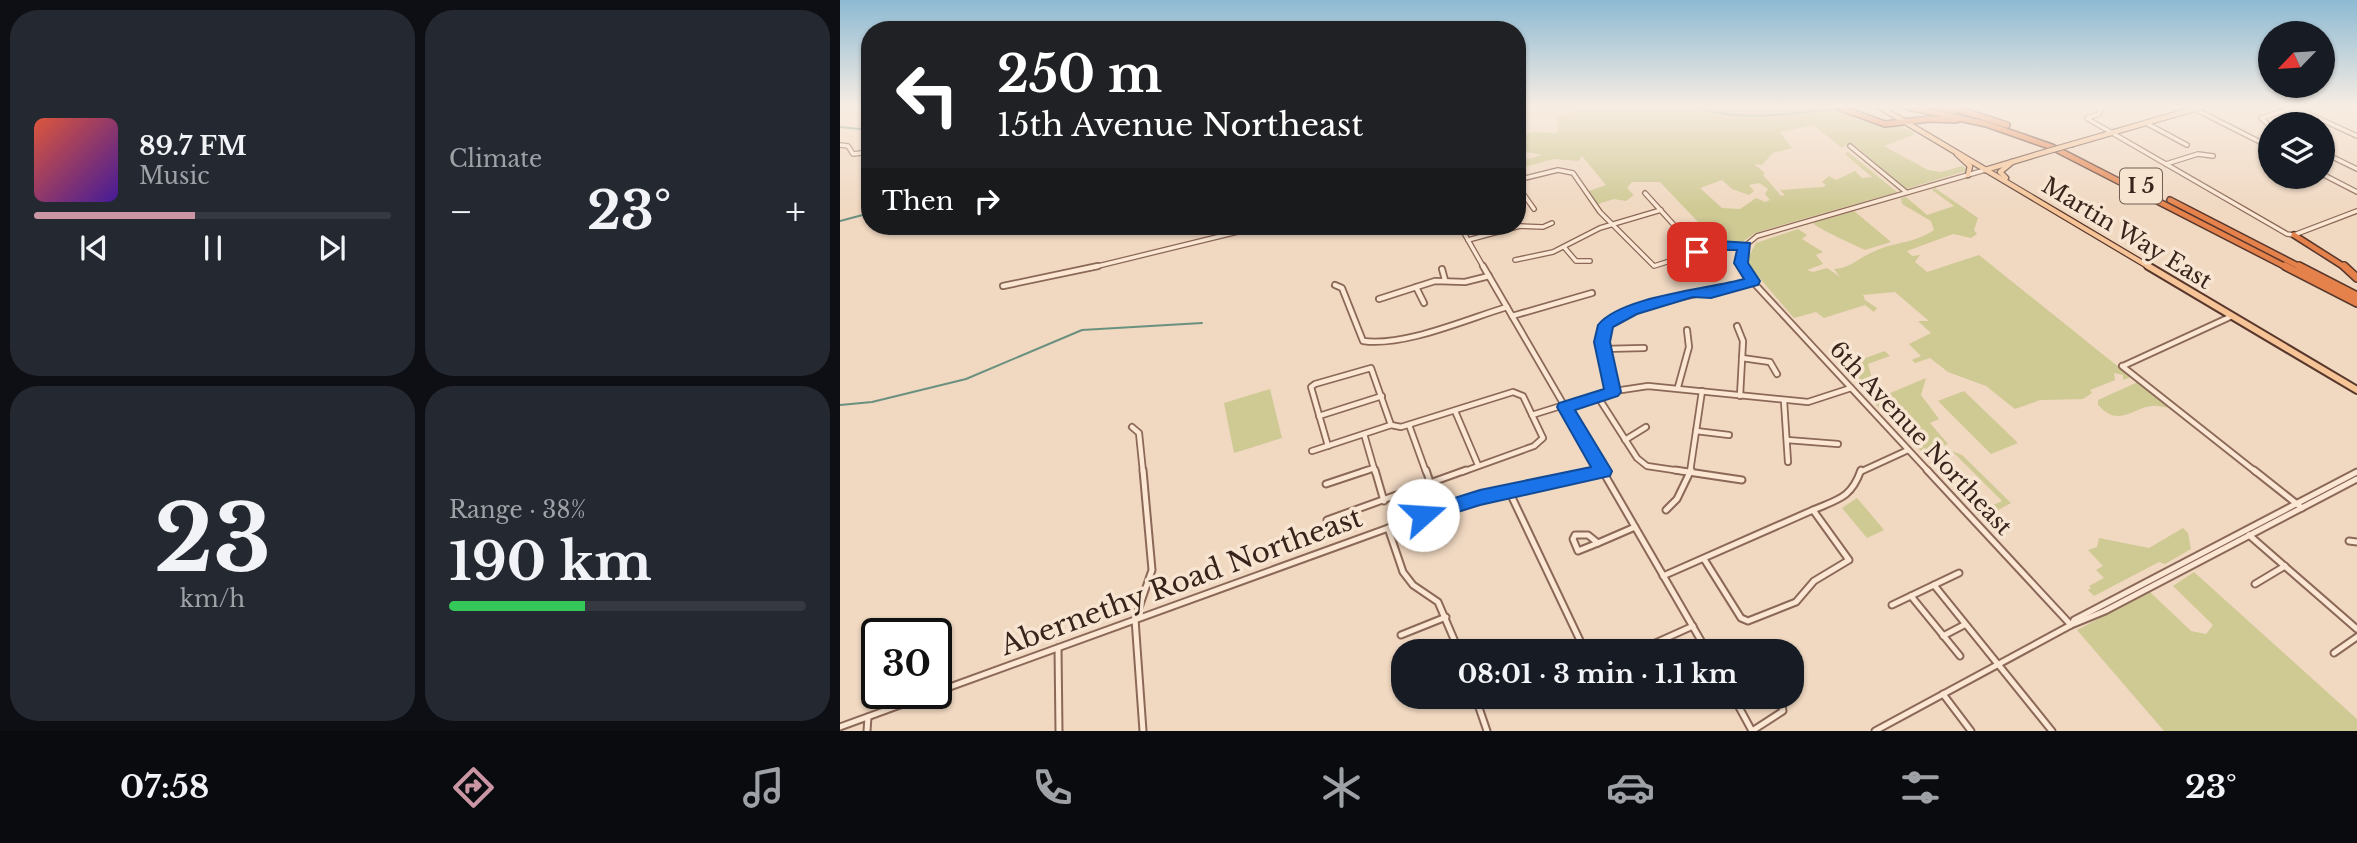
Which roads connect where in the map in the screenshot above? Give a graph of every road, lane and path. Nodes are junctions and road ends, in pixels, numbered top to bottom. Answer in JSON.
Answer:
{"nodes":[{"id":1,"x":1937,"y":141,"type":"edge"},
{"id":2,"x":2031,"y":141,"type":"edge"},
{"id":3,"x":2035,"y":141,"type":"edge"},
{"id":4,"x":2043,"y":141,"type":"edge"},
{"id":5,"x":2083,"y":141,"type":"edge"},
{"id":6,"x":2126,"y":141,"type":"edge"},
{"id":7,"x":2180,"y":141,"type":"edge"},
{"id":8,"x":840,"y":145,"type":"edge"},
{"id":9,"x":2187,"y":145,"type":"dead end"},
{"id":10,"x":1850,"y":146,"type":"dead end"},
{"id":11,"x":2052,"y":147,"type":"junction"},
{"id":12,"x":861,"y":153,"type":"edge"},
{"id":13,"x":1956,"y":153,"type":"junction"},
{"id":14,"x":2213,"y":156,"type":"dead end"},
{"id":15,"x":2335,"y":158,"type":"edge"},
{"id":16,"x":2012,"y":162,"type":"junction"},
{"id":17,"x":2165,"y":164,"type":"junction"},
{"id":18,"x":2357,"y":169,"type":"edge"},
{"id":19,"x":1985,"y":170,"type":"junction"},
{"id":20,"x":1968,"y":175,"type":"junction"},
{"id":21,"x":1526,"y":179,"type":"edge"},
{"id":22,"x":2335,"y":181,"type":"edge"},
{"id":23,"x":1645,"y":192,"type":"dead end"},
{"id":24,"x":2357,"y":192,"type":"edge"},
{"id":25,"x":1906,"y":193,"type":"junction"},
{"id":26,"x":1526,"y":196,"type":"edge"},
{"id":27,"x":2042,"y":203,"type":"junction"},
{"id":28,"x":1534,"y":209,"type":"dead end"},
{"id":29,"x":1661,"y":210,"type":"junction"},
{"id":30,"x":2357,"y":211,"type":"edge"},
{"id":31,"x":1552,"y":223,"type":"dead end"},
{"id":32,"x":1610,"y":224,"type":"junction"},
{"id":33,"x":1526,"y":226,"type":"edge"},
{"id":34,"x":1225,"y":235,"type":"edge"},
{"id":35,"x":1465,"y":235,"type":"edge"},
{"id":36,"x":1487,"y":235,"type":"edge"},
{"id":37,"x":1683,"y":235,"type":"dead end"},
{"id":38,"x":2294,"y":235,"type":"junction"},
{"id":39,"x":1468,"y":240,"type":"junction"},
{"id":40,"x":1745,"y":246,"type":"junction"},
{"id":41,"x":1564,"y":247,"type":"junction"},
{"id":42,"x":1516,"y":260,"type":"dead end"},
{"id":43,"x":1590,"y":261,"type":"dead end"},
{"id":44,"x":1442,"y":270,"type":"dead end"},
{"id":45,"x":1489,"y":276,"type":"junction"},
{"id":46,"x":2357,"y":278,"type":"edge"},
{"id":47,"x":1445,"y":280,"type":"junction"},
{"id":48,"x":1752,"y":281,"type":"junction"},
{"id":49,"x":1335,"y":285,"type":"dead end"},
{"id":50,"x":1003,"y":286,"type":"dead end"},
{"id":51,"x":1416,"y":286,"type":"junction"},
{"id":52,"x":1592,"y":293,"type":"dead end"},
{"id":53,"x":2357,"y":296,"type":"edge"},
{"id":54,"x":1378,"y":299,"type":"dead end"},
{"id":55,"x":1424,"y":303,"type":"dead end"},
{"id":56,"x":2357,"y":304,"type":"edge"},
{"id":57,"x":1507,"y":307,"type":"junction"},
{"id":58,"x":1512,"y":316,"type":"junction"},
{"id":59,"x":2232,"y":316,"type":"junction"},
{"id":60,"x":1737,"y":326,"type":"dead end"},
{"id":61,"x":1687,"y":330,"type":"dead end"},
{"id":62,"x":1644,"y":348,"type":"dead end"},
{"id":63,"x":1603,"y":349,"type":"junction"},
{"id":64,"x":1742,"y":358,"type":"junction"},
{"id":65,"x":1777,"y":374,"type":"dead end"},
{"id":66,"x":1678,"y":387,"type":"junction"},
{"id":67,"x":1851,"y":388,"type":"junction"},
{"id":68,"x":2357,"y":390,"type":"edge"},
{"id":69,"x":1702,"y":391,"type":"junction"},
{"id":70,"x":1612,"y":392,"type":"junction"},
{"id":71,"x":1382,"y":396,"type":"junction"},
{"id":72,"x":1740,"y":396,"type":"junction"},
{"id":73,"x":1598,"y":397,"type":"junction"},
{"id":74,"x":1784,"y":401,"type":"junction"},
{"id":75,"x":1564,"y":406,"type":"junction"},
{"id":76,"x":1455,"y":411,"type":"junction"},
{"id":77,"x":1532,"y":415,"type":"junction"},
{"id":78,"x":1319,"y":416,"type":"junction"},
{"id":79,"x":1391,"y":425,"type":"junction"},
{"id":80,"x":1409,"y":425,"type":"junction"},
{"id":81,"x":1132,"y":427,"type":"dead end"},
{"id":82,"x":1646,"y":427,"type":"dead end"},
{"id":83,"x":1696,"y":430,"type":"junction"},
{"id":84,"x":1364,"y":434,"type":"junction"},
{"id":85,"x":1729,"y":435,"type":"dead end"},
{"id":86,"x":1625,"y":440,"type":"junction"},
{"id":87,"x":1787,"y":440,"type":"junction"},
{"id":88,"x":1838,"y":444,"type":"dead end"},
{"id":89,"x":1328,"y":446,"type":"junction"},
{"id":90,"x":1908,"y":450,"type":"junction"},
{"id":91,"x":1312,"y":451,"type":"dead end"},
{"id":92,"x":1788,"y":462,"type":"dead end"},
{"id":93,"x":1478,"y":465,"type":"junction"},
{"id":94,"x":1374,"y":467,"type":"junction"},
{"id":95,"x":1603,"y":471,"type":"junction"},
{"id":96,"x":2357,"y":472,"type":"edge"},
{"id":97,"x":1690,"y":473,"type":"junction"},
{"id":98,"x":2357,"y":479,"type":"edge"},
{"id":99,"x":1742,"y":480,"type":"dead end"},
{"id":100,"x":1430,"y":482,"type":"junction"},
{"id":101,"x":1326,"y":484,"type":"dead end"},
{"id":102,"x":1509,"y":491,"type":"junction"},
{"id":103,"x":1384,"y":501,"type":"junction"},
{"id":104,"x":2295,"y":504,"type":"junction"},
{"id":105,"x":2302,"y":508,"type":"junction"},
{"id":106,"x":1666,"y":510,"type":"dead end"},
{"id":107,"x":1813,"y":510,"type":"junction"},
{"id":108,"x":1328,"y":520,"type":"dead end"},
{"id":109,"x":1635,"y":527,"type":"junction"},
{"id":110,"x":1388,"y":528,"type":"junction"},
{"id":111,"x":2249,"y":536,"type":"junction"},
{"id":112,"x":2348,"y":541,"type":"dead end"},
{"id":113,"x":2357,"y":542,"type":"edge"},
{"id":114,"x":1598,"y":543,"type":"dead end"},
{"id":115,"x":1704,"y":559,"type":"junction"},
{"id":116,"x":2285,"y":566,"type":"junction"},
{"id":117,"x":1959,"y":573,"type":"dead end"},
{"id":118,"x":1663,"y":576,"type":"junction"},
{"id":119,"x":2255,"y":584,"type":"dead end"},
{"id":120,"x":1934,"y":585,"type":"junction"},
{"id":121,"x":1911,"y":596,"type":"junction"},
{"id":122,"x":1892,"y":604,"type":"dead end"},
{"id":123,"x":1446,"y":617,"type":"junction"},
{"id":124,"x":1135,"y":619,"type":"junction"},
{"id":125,"x":1964,"y":625,"type":"junction"},
{"id":126,"x":2071,"y":625,"type":"junction"},
{"id":127,"x":1693,"y":626,"type":"junction"},
{"id":128,"x":2357,"y":629,"type":"edge"},
{"id":129,"x":1401,"y":635,"type":"dead end"},
{"id":130,"x":1943,"y":636,"type":"junction"},
{"id":131,"x":2357,"y":637,"type":"edge"},
{"id":132,"x":1454,"y":639,"type":"edge"},
{"id":133,"x":1579,"y":639,"type":"edge"},
{"id":134,"x":1664,"y":639,"type":"edge"},
{"id":135,"x":1700,"y":639,"type":"edge"},
{"id":136,"x":1058,"y":648,"type":"junction"},
{"id":137,"x":2334,"y":653,"type":"dead end"},
{"id":138,"x":1960,"y":656,"type":"dead end"},
{"id":139,"x":1998,"y":666,"type":"junction"},
{"id":140,"x":952,"y":686,"type":"edge"},
{"id":141,"x":1943,"y":694,"type":"junction"},
{"id":142,"x":889,"y":709,"type":"edge"},
{"id":143,"x":1479,"y":709,"type":"edge"},
{"id":144,"x":1740,"y":709,"type":"edge"},
{"id":145,"x":1783,"y":709,"type":"edge"},
{"id":146,"x":868,"y":717,"type":"junction"},
{"id":147,"x":840,"y":727,"type":"edge"},
{"id":148,"x":867,"y":731,"type":"edge"},
{"id":149,"x":1059,"y":731,"type":"edge"},
{"id":150,"x":1143,"y":731,"type":"edge"},
{"id":151,"x":1487,"y":731,"type":"edge"},
{"id":152,"x":1752,"y":731,"type":"edge"},
{"id":153,"x":1875,"y":731,"type":"edge"},
{"id":154,"x":1970,"y":731,"type":"edge"},
{"id":155,"x":2052,"y":731,"type":"edge"}],
"edges":[{"from":1,"to":13,"type":"main road","name":"Martin Way East"},
{"from":2,"to":11,"type":"highway"},
{"from":3,"to":11,"type":"highway","number":"I 5"},
{"from":4,"to":53,"type":"highway","number":"I 5"},
{"from":5,"to":16,"type":"main road","bridge":true},
{"from":6,"to":17,"type":"street"},
{"from":7,"to":9,"type":"street"},
{"from":8,"to":12,"type":"street"},
{"from":10,"to":25,"type":"street"},
{"from":11,"to":56,"type":"highway","number":"I 5"},
{"from":13,"to":19,"type":"main road","name":"Martin Way East"},
{"from":13,"to":20,"type":"main road"},
{"from":14,"to":17,"type":"street"},
{"from":15,"to":18,"type":"street"},
{"from":16,"to":19,"type":"main road"},
{"from":16,"to":27,"type":"main road"},
{"from":17,"to":38,"type":"street"},
{"from":19,"to":20,"type":"street"},
{"from":19,"to":27,"type":"main road","name":"Martin Way East"},
{"from":20,"to":25,"type":"street"},
{"from":21,"to":32,"type":"street"},
{"from":22,"to":24,"type":"street"},
{"from":23,"to":29,"type":"street"},
{"from":25,"to":40,"type":"street"},
{"from":26,"to":28,"type":"street"},
{"from":27,"to":59,"type":"main road","name":"Martin Way East"},
{"from":29,"to":32,"type":"street"},
{"from":29,"to":37,"type":"street"},
{"from":30,"to":38,"type":"street"},
{"from":31,"to":33,"type":"street"},
{"from":32,"to":40,"type":"street"},
{"from":32,"to":41,"type":"street"},
{"from":34,"to":50,"type":"street"},
{"from":35,"to":39,"type":"street"},
{"from":36,"to":39,"type":"street"},
{"from":38,"to":46,"type":"highway"},
{"from":39,"to":45,"type":"street"},
{"from":40,"to":48,"type":"street","name":"6th Avenue Northeast"},
{"from":41,"to":42,"type":"street"},
{"from":41,"to":43,"type":"street"},
{"from":44,"to":47,"type":"street"},
{"from":45,"to":47,"type":"street"},
{"from":45,"to":57,"type":"street"},
{"from":47,"to":51,"type":"street"},
{"from":48,"to":63,"type":"street"},
{"from":48,"to":67,"type":"street","name":"6th Avenue Northeast"},
{"from":49,"to":57,"type":"street"},
{"from":51,"to":54,"type":"street"},
{"from":51,"to":55,"type":"street"},
{"from":52,"to":58,"type":"street"},
{"from":57,"to":58,"type":"street"},
{"from":58,"to":75,"type":"street"},
{"from":59,"to":68,"type":"main road","name":"Martin Way East"},
{"from":59,"to":104,"type":"street"},
{"from":60,"to":64,"type":"street"},
{"from":61,"to":66,"type":"street"},
{"from":62,"to":63,"type":"street"},
{"from":63,"to":70,"type":"street"},
{"from":64,"to":65,"type":"street"},
{"from":64,"to":72,"type":"street"},
{"from":66,"to":69,"type":"street"},
{"from":66,"to":70,"type":"street"},
{"from":67,"to":74,"type":"street"},
{"from":67,"to":90,"type":"street","name":"6th Avenue Northeast"},
{"from":69,"to":72,"type":"street"},
{"from":69,"to":83,"type":"street"},
{"from":70,"to":73,"type":"street"},
{"from":71,"to":78,"type":"street"},
{"from":71,"to":78,"type":"street"},
{"from":71,"to":79,"type":"street"},
{"from":72,"to":74,"type":"street"},
{"from":73,"to":75,"type":"street"},
{"from":73,"to":86,"type":"street"},
{"from":74,"to":87,"type":"street"},
{"from":75,"to":77,"type":"street"},
{"from":75,"to":95,"type":"street"},
{"from":76,"to":77,"type":"street"},
{"from":76,"to":80,"type":"street"},
{"from":76,"to":93,"type":"street"},
{"from":77,"to":93,"type":"street"},
{"from":78,"to":89,"type":"street"},
{"from":79,"to":80,"type":"street"},
{"from":79,"to":84,"type":"street"},
{"from":80,"to":100,"type":"street"},
{"from":81,"to":124,"type":"street"},
{"from":82,"to":86,"type":"street"},
{"from":83,"to":85,"type":"street"},
{"from":83,"to":97,"type":"street"},
{"from":84,"to":89,"type":"street"},
{"from":84,"to":94,"type":"street"},
{"from":86,"to":97,"type":"street"},
{"from":87,"to":88,"type":"street"},
{"from":87,"to":92,"type":"street"},
{"from":89,"to":91,"type":"street"},
{"from":90,"to":107,"type":"street"},
{"from":90,"to":126,"type":"street","name":"6th Avenue Northeast"},
{"from":93,"to":100,"type":"street"},
{"from":94,"to":101,"type":"street"},
{"from":94,"to":103,"type":"street"},
{"from":95,"to":102,"type":"street","name":"Abernethy Road Northeast"},
{"from":95,"to":109,"type":"street"},
{"from":96,"to":104,"type":"street"},
{"from":97,"to":99,"type":"street"},
{"from":97,"to":106,"type":"street"},
{"from":98,"to":105,"type":"street"},
{"from":100,"to":103,"type":"street"},
{"from":102,"to":110,"type":"street","name":"Abernethy Road Northeast"},
{"from":102,"to":133,"type":"street"},
{"from":103,"to":108,"type":"street"},
{"from":104,"to":105,"type":"street"},
{"from":104,"to":126,"type":"street"},
{"from":105,"to":111,"type":"street"},
{"from":107,"to":115,"type":"street"},
{"from":107,"to":115,"type":"street"},
{"from":109,"to":114,"type":"street"},
{"from":109,"to":118,"type":"street"},
{"from":110,"to":123,"type":"street"},
{"from":110,"to":124,"type":"street","name":"Abernethy Road Northeast"},
{"from":111,"to":116,"type":"street"},
{"from":111,"to":126,"type":"street"},
{"from":112,"to":113,"type":"street"},
{"from":115,"to":118,"type":"street"},
{"from":116,"to":119,"type":"street"},
{"from":116,"to":128,"type":"street"},
{"from":117,"to":120,"type":"street"},
{"from":118,"to":127,"type":"street"},
{"from":120,"to":121,"type":"street"},
{"from":120,"to":125,"type":"street"},
{"from":121,"to":122,"type":"street"},
{"from":121,"to":130,"type":"street"},
{"from":123,"to":129,"type":"street"},
{"from":123,"to":132,"type":"street"},
{"from":124,"to":136,"type":"street","name":"Abernethy Road Northeast"},
{"from":124,"to":150,"type":"street"},
{"from":125,"to":130,"type":"street"},
{"from":125,"to":139,"type":"street"},
{"from":126,"to":139,"type":"street"},
{"from":127,"to":134,"type":"street"},
{"from":127,"to":135,"type":"street"},
{"from":130,"to":138,"type":"street"},
{"from":131,"to":137,"type":"street"},
{"from":136,"to":140,"type":"street","name":"Abernethy Road Northeast"},
{"from":136,"to":149,"type":"street"},
{"from":139,"to":141,"type":"street"},
{"from":139,"to":155,"type":"street"},
{"from":141,"to":153,"type":"street"},
{"from":141,"to":154,"type":"street"},
{"from":142,"to":146,"type":"street","name":"Abernethy Road Northeast"},
{"from":143,"to":151,"type":"street"},
{"from":144,"to":152,"type":"street"},
{"from":145,"to":152,"type":"street"},
{"from":146,"to":147,"type":"street","name":"Abernethy Road Northeast"},
{"from":146,"to":148,"type":"street"}]}
